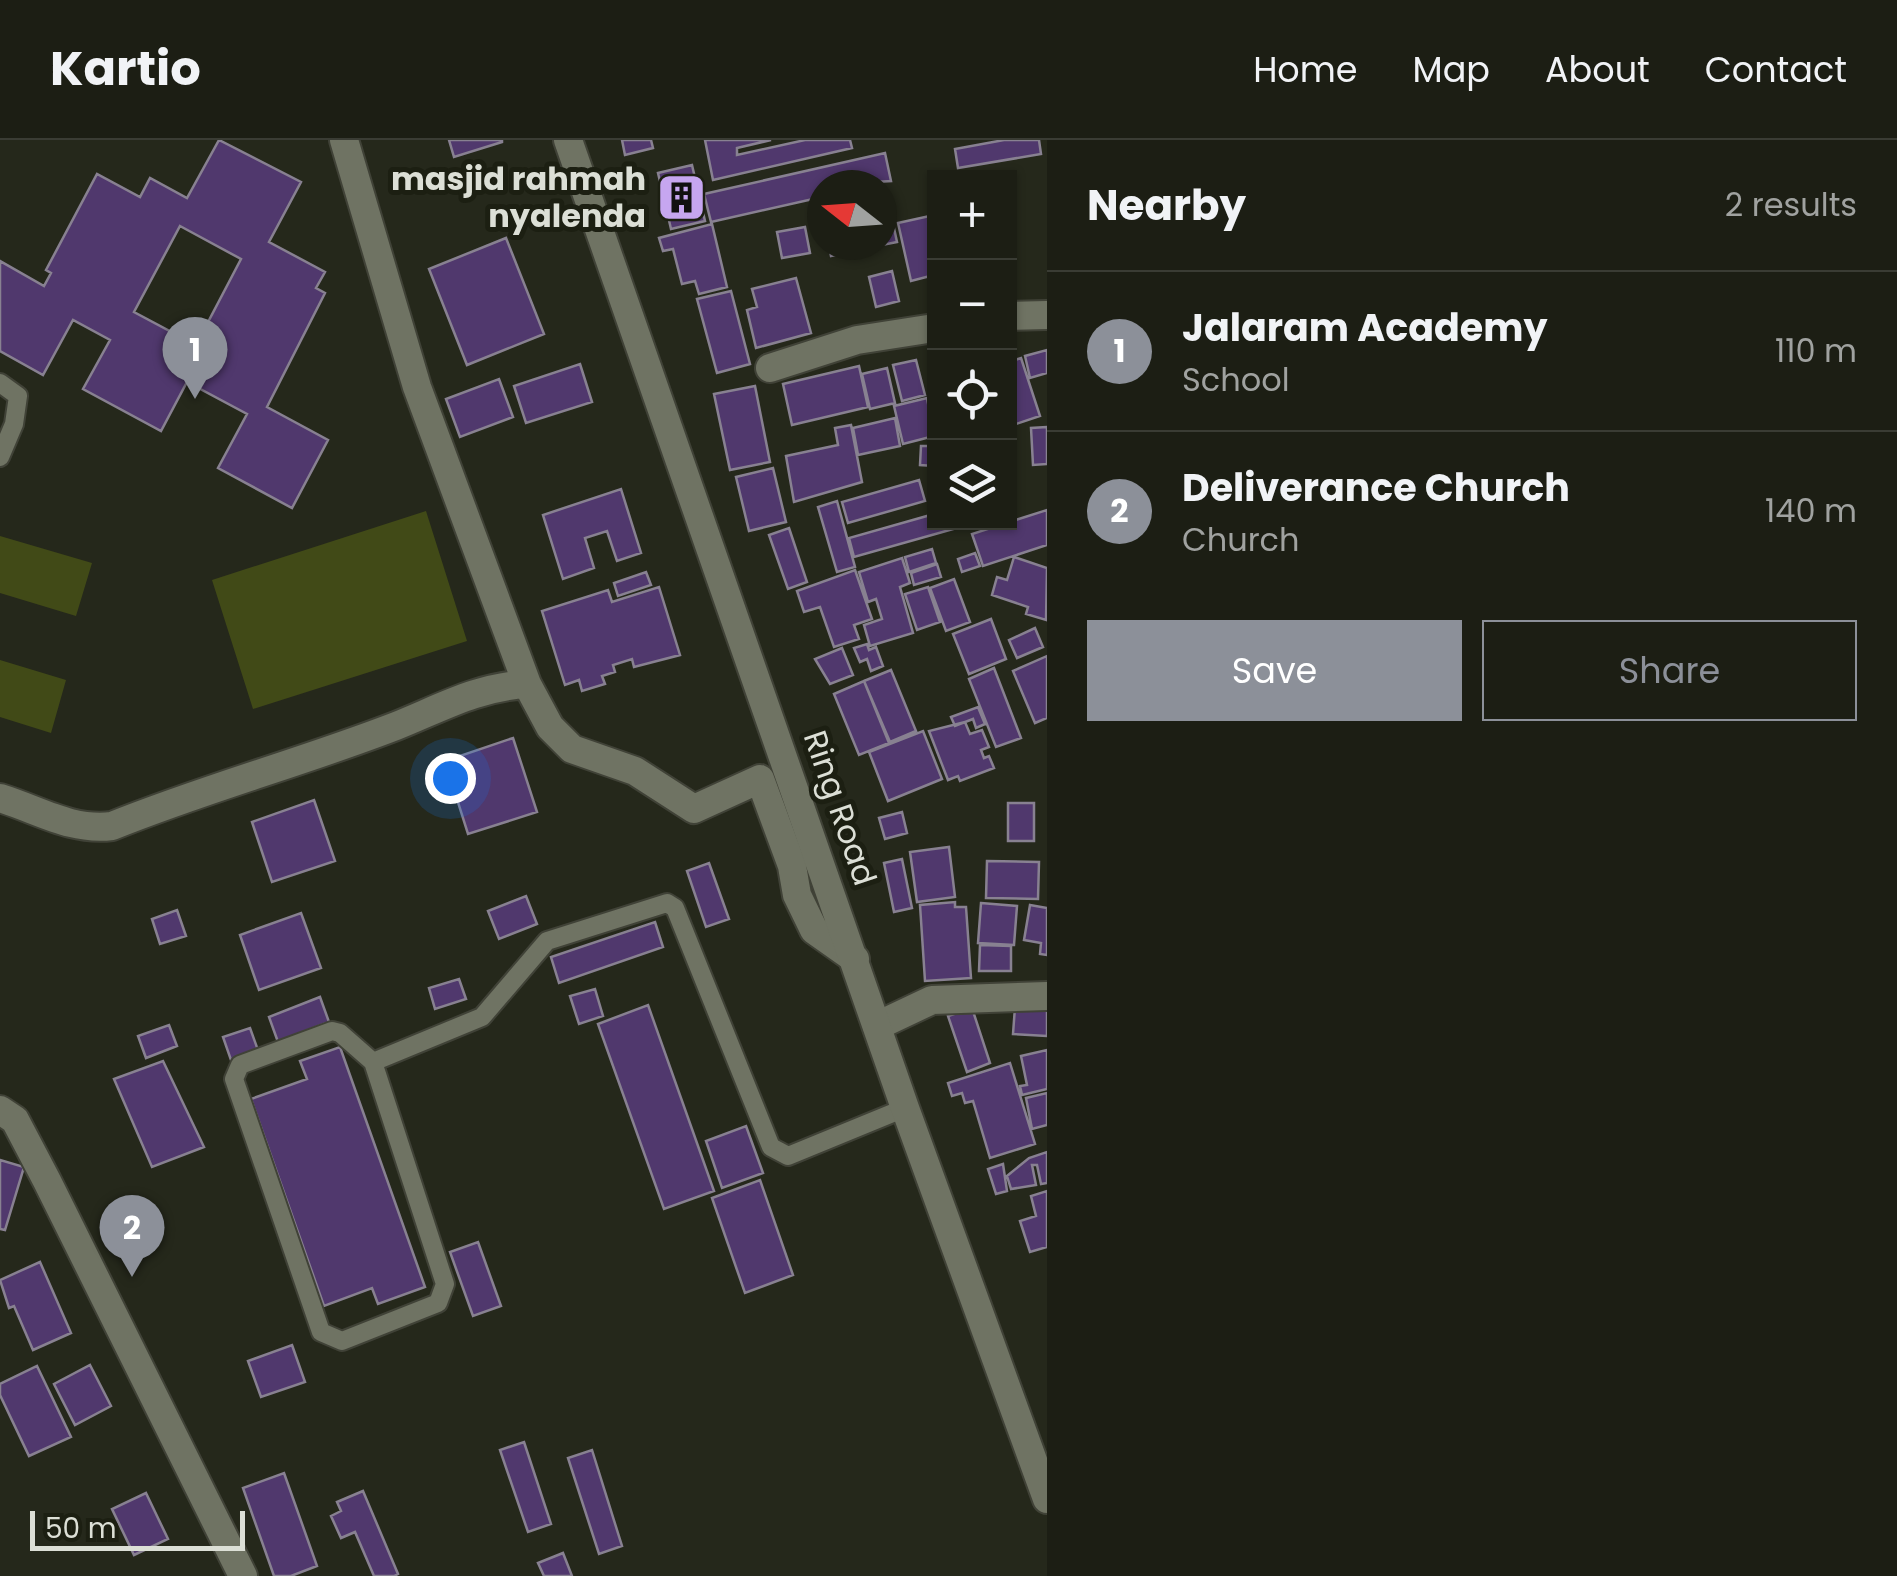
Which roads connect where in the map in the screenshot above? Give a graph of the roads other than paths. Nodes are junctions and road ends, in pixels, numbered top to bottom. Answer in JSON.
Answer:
{"nodes":[{"id":1,"x":344,"y":140,"type":"edge"},
{"id":2,"x":568,"y":140,"type":"edge"},
{"id":3,"x":1047,"y":315,"type":"edge"},
{"id":4,"x":1017,"y":316,"type":"edge"},
{"id":5,"x":927,"y":329,"type":"edge"},
{"id":6,"x":770,"y":368,"type":"dead end"},
{"id":7,"x":0,"y":383,"type":"edge"},
{"id":8,"x":0,"y":457,"type":"edge"},
{"id":9,"x":526,"y":684,"type":"junction"},
{"id":10,"x":0,"y":798,"type":"edge"},
{"id":11,"x":854,"y":959,"type":"junction"},
{"id":12,"x":1047,"y":996,"type":"edge"},
{"id":13,"x":877,"y":1026,"type":"junction"},
{"id":14,"x":373,"y":1062,"type":"junction"},
{"id":15,"x":905,"y":1108,"type":"junction"},
{"id":16,"x":0,"y":1110,"type":"edge"},
{"id":17,"x":1047,"y":1499,"type":"edge"},
{"id":18,"x":243,"y":1576,"type":"edge"}],
"edges":[{"from":1,"to":9,"type":"street"},
{"from":2,"to":11,"type":"street","name":"Ring Road"},
{"from":3,"to":4,"type":"street"},
{"from":5,"to":6,"type":"street"},
{"from":7,"to":8,"type":"lane"},
{"from":9,"to":10,"type":"street"},
{"from":9,"to":11,"type":"street"},
{"from":11,"to":13,"type":"street","name":"Ring Road"},
{"from":12,"to":13,"type":"street"},
{"from":13,"to":15,"type":"street","name":"Ring Road"},
{"from":14,"to":14,"type":"lane"},
{"from":14,"to":15,"type":"lane"},
{"from":15,"to":17,"type":"street","name":"Ring Road"},
{"from":16,"to":18,"type":"street"}]}
